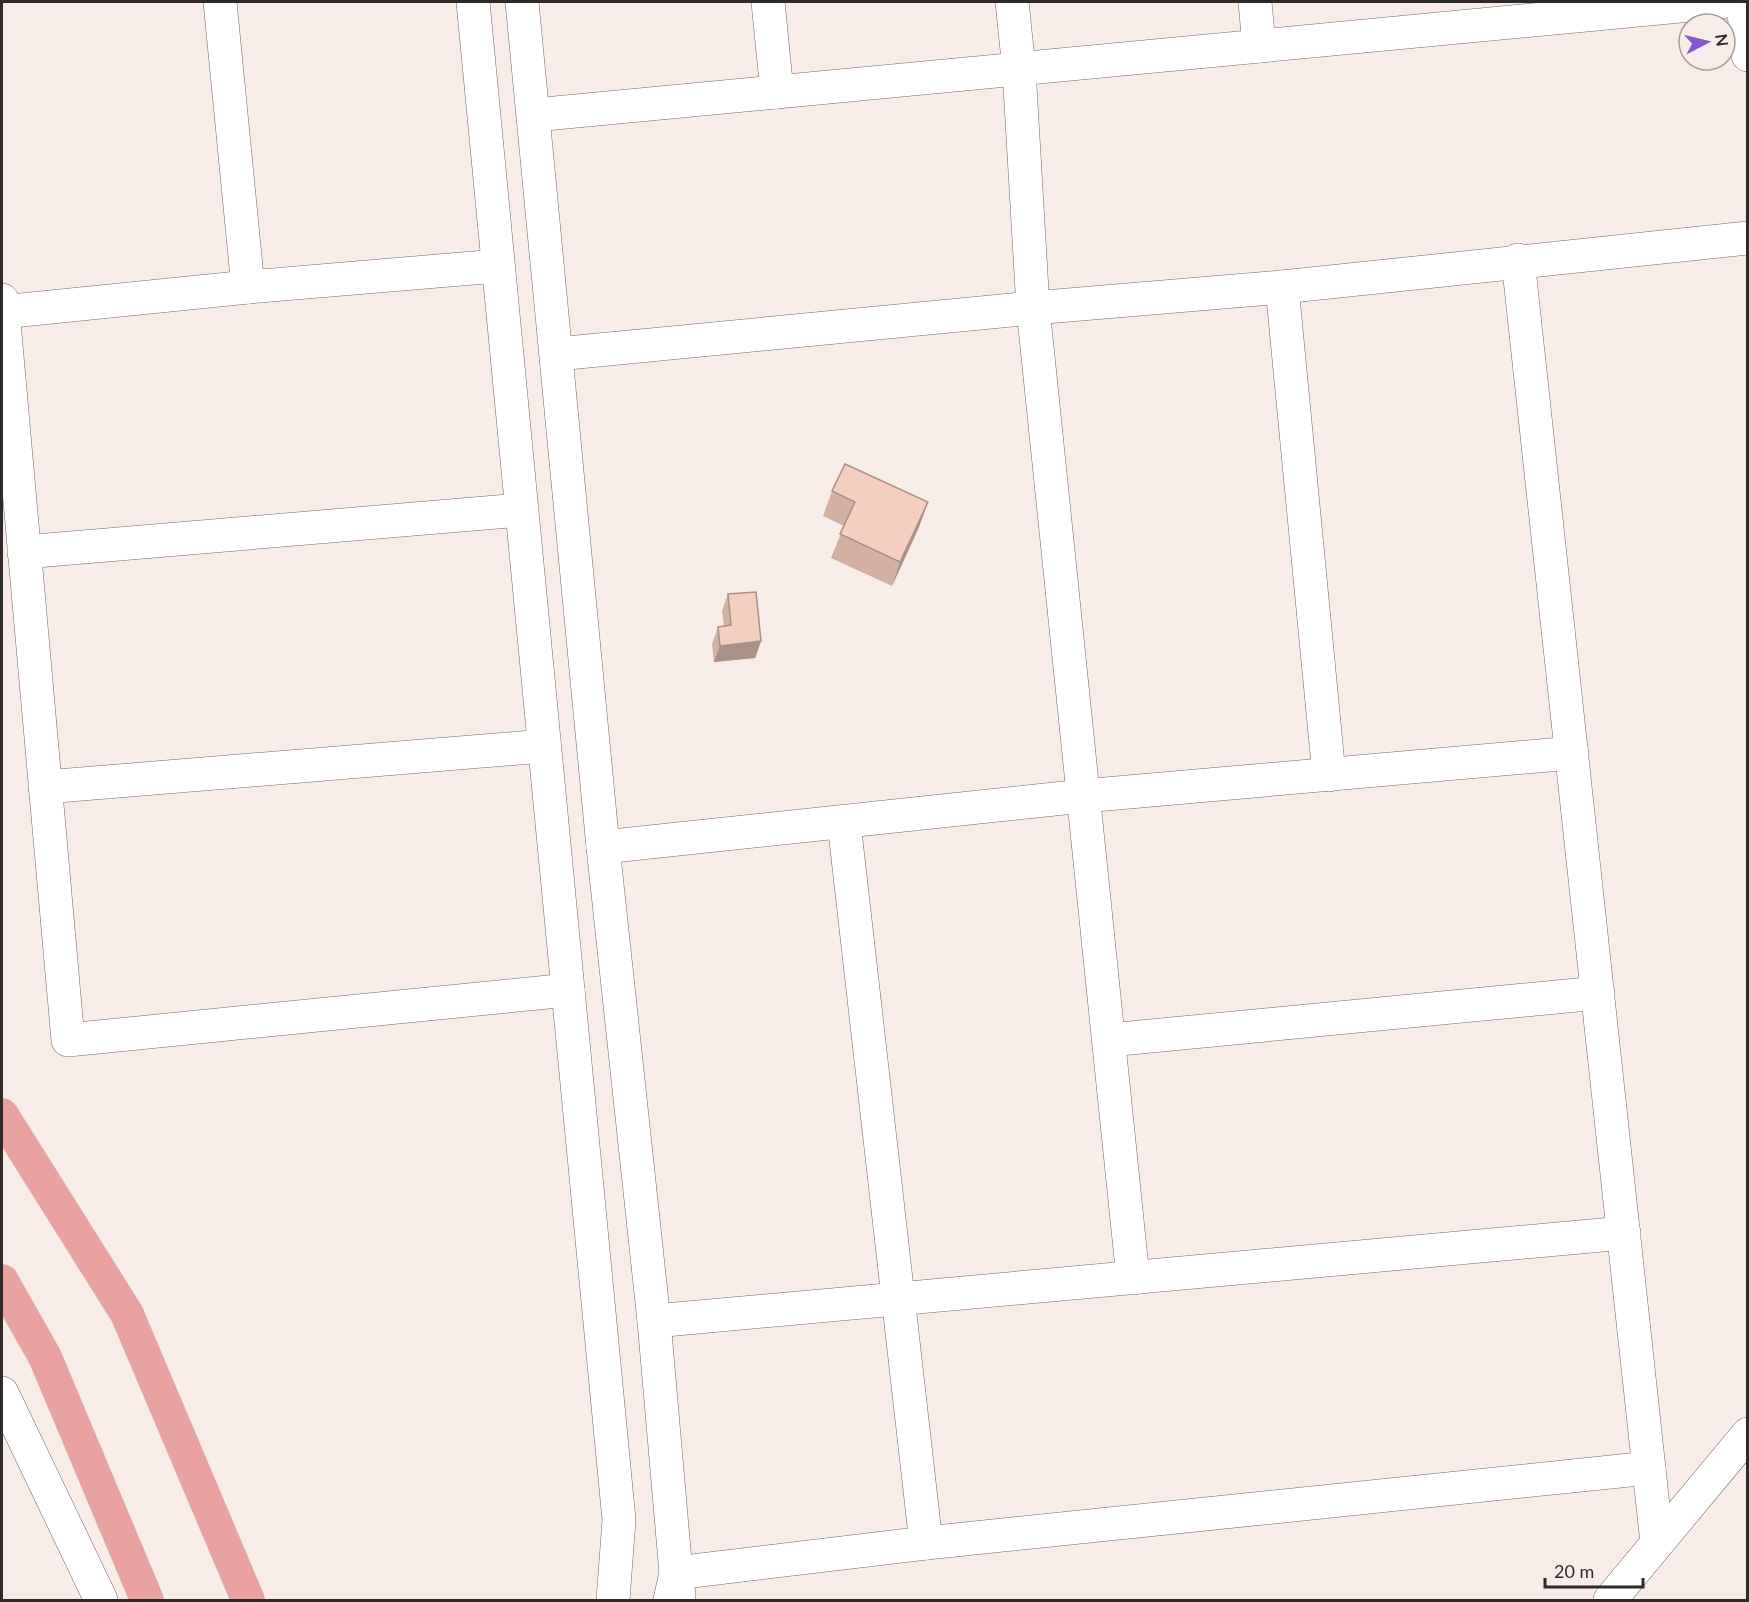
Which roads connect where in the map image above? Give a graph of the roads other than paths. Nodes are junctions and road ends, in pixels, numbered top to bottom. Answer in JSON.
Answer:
{"nodes":[{"id":1,"x":220,"y":2,"type":"edge"},
{"id":2,"x":473,"y":2,"type":"edge"},
{"id":3,"x":522,"y":2,"type":"edge"},
{"id":4,"x":768,"y":2,"type":"edge"},
{"id":5,"x":1012,"y":2,"type":"edge"},
{"id":6,"x":1255,"y":2,"type":"edge"},
{"id":7,"x":1722,"y":2,"type":"edge"},
{"id":8,"x":1743,"y":2,"type":"edge"},
{"id":9,"x":1507,"y":12,"type":"edge"},
{"id":10,"x":1259,"y":46,"type":"junction"},
{"id":11,"x":1748,"y":54,"type":"edge"},
{"id":12,"x":1019,"y":69,"type":"junction"},
{"id":13,"x":777,"y":92,"type":"junction"},
{"id":14,"x":534,"y":115,"type":"junction"},
{"id":15,"x":1748,"y":238,"type":"edge"},
{"id":16,"x":1518,"y":260,"type":"junction"},
{"id":17,"x":497,"y":266,"type":"junction"},
{"id":18,"x":248,"y":287,"type":"junction"},
{"id":19,"x":1282,"y":287,"type":"junction"},
{"id":20,"x":2,"y":308,"type":"edge"},
{"id":21,"x":1033,"y":308,"type":"junction"},
{"id":22,"x":556,"y":354,"type":"junction"},
{"id":23,"x":520,"y":510,"type":"junction"},
{"id":24,"x":24,"y":552,"type":"junction"},
{"id":25,"x":544,"y":746,"type":"junction"},
{"id":26,"x":1572,"y":753,"type":"junction"},
{"id":27,"x":1329,"y":775,"type":"junction"},
{"id":28,"x":45,"y":787,"type":"junction"},
{"id":29,"x":1083,"y":796,"type":"junction"},
{"id":30,"x":844,"y":823,"type":"junction"},
{"id":31,"x":603,"y":847,"type":"junction"},
{"id":32,"x":568,"y":990,"type":"junction"},
{"id":33,"x":1598,"y":993,"type":"junction"},
{"id":34,"x":1110,"y":1040,"type":"junction"},
{"id":35,"x":2,"y":1115,"type":"edge"},
{"id":36,"x":1624,"y":1233,"type":"junction"},
{"id":37,"x":1133,"y":1278,"type":"junction"},
{"id":38,"x":2,"y":1281,"type":"edge"},
{"id":39,"x":898,"y":1299,"type":"junction"},
{"id":40,"x":654,"y":1320,"type":"junction"},
{"id":41,"x":2,"y":1394,"type":"edge"},
{"id":42,"x":1748,"y":1434,"type":"edge"},
{"id":43,"x":1649,"y":1468,"type":"junction"},
{"id":44,"x":926,"y":1543,"type":"junction"},
{"id":45,"x":1657,"y":1543,"type":"junction"},
{"id":46,"x":675,"y":1591,"type":"edge"},
{"id":47,"x":101,"y":1600,"type":"edge"},
{"id":48,"x":147,"y":1600,"type":"edge"},
{"id":49,"x":248,"y":1600,"type":"edge"},
{"id":50,"x":613,"y":1600,"type":"edge"},
{"id":51,"x":1610,"y":1600,"type":"edge"}],
"edges":[{"from":1,"to":18,"type":"street"},
{"from":2,"to":17,"type":"street"},
{"from":3,"to":14,"type":"street"},
{"from":4,"to":13,"type":"street"},
{"from":5,"to":12,"type":"street"},
{"from":6,"to":10,"type":"street"},
{"from":7,"to":9,"type":"street"},
{"from":8,"to":11,"type":"street"},
{"from":9,"to":10,"type":"street"},
{"from":10,"to":12,"type":"street"},
{"from":12,"to":13,"type":"street"},
{"from":12,"to":21,"type":"street"},
{"from":13,"to":14,"type":"street"},
{"from":14,"to":22,"type":"street"},
{"from":15,"to":16,"type":"street"},
{"from":16,"to":19,"type":"street"},
{"from":16,"to":26,"type":"street"},
{"from":17,"to":18,"type":"street"},
{"from":17,"to":23,"type":"street"},
{"from":18,"to":20,"type":"street"},
{"from":19,"to":21,"type":"street"},
{"from":19,"to":27,"type":"street"},
{"from":20,"to":24,"type":"street"},
{"from":21,"to":22,"type":"street"},
{"from":21,"to":29,"type":"street"},
{"from":22,"to":31,"type":"street"},
{"from":23,"to":24,"type":"street"},
{"from":23,"to":25,"type":"street"},
{"from":24,"to":28,"type":"street"},
{"from":25,"to":28,"type":"street"},
{"from":25,"to":32,"type":"street"},
{"from":26,"to":27,"type":"street"},
{"from":26,"to":33,"type":"street"},
{"from":27,"to":29,"type":"street"},
{"from":28,"to":32,"type":"street"},
{"from":29,"to":30,"type":"street"},
{"from":29,"to":34,"type":"street"},
{"from":30,"to":31,"type":"street"},
{"from":30,"to":39,"type":"street"},
{"from":31,"to":40,"type":"street"},
{"from":32,"to":50,"type":"street"},
{"from":33,"to":34,"type":"street"},
{"from":33,"to":36,"type":"street"},
{"from":34,"to":37,"type":"street"},
{"from":35,"to":49,"type":"main road"},
{"from":36,"to":37,"type":"street"},
{"from":36,"to":43,"type":"street"},
{"from":37,"to":39,"type":"street"},
{"from":38,"to":48,"type":"main road"},
{"from":39,"to":40,"type":"street"},
{"from":39,"to":44,"type":"street"},
{"from":40,"to":46,"type":"street"},
{"from":41,"to":47,"type":"street"},
{"from":42,"to":45,"type":"street"},
{"from":43,"to":44,"type":"street"},
{"from":43,"to":45,"type":"street"},
{"from":44,"to":46,"type":"street"},
{"from":45,"to":51,"type":"street"}]}
